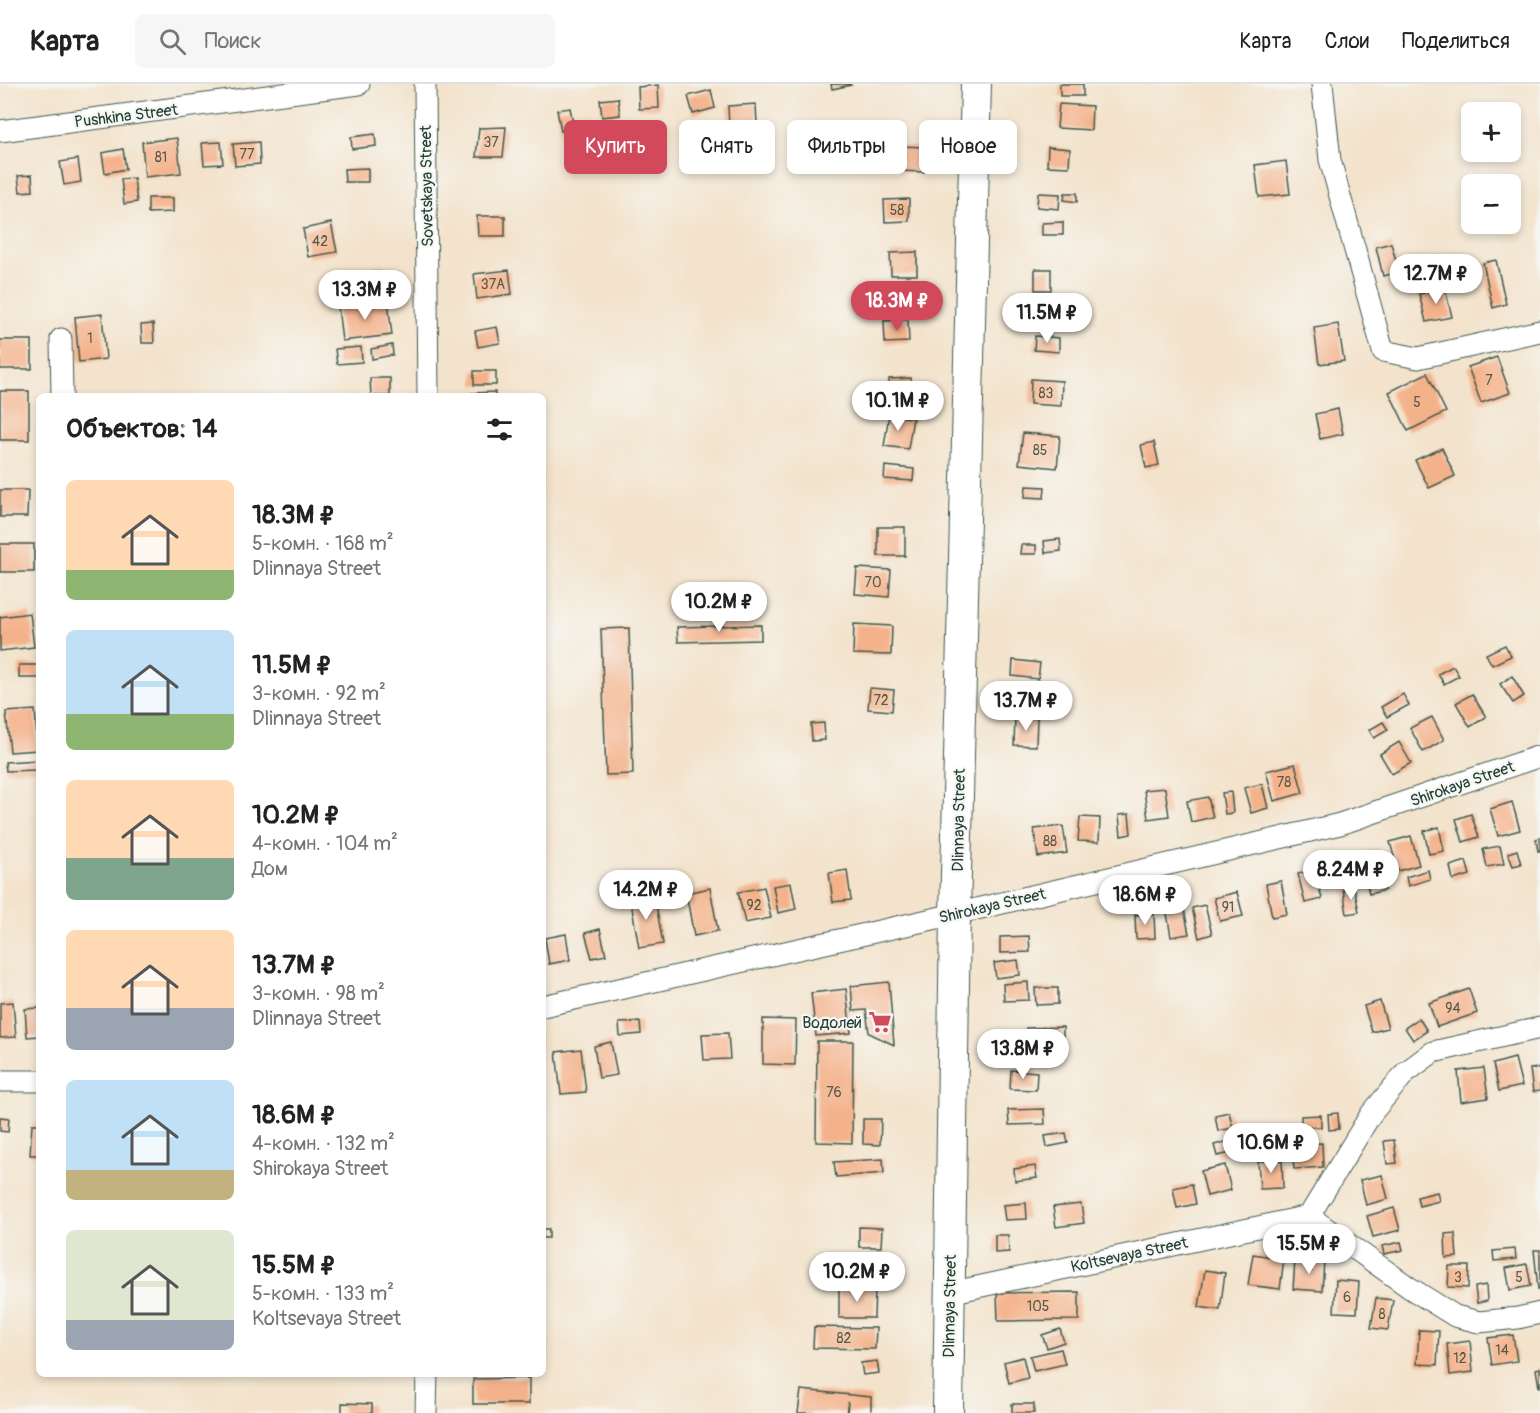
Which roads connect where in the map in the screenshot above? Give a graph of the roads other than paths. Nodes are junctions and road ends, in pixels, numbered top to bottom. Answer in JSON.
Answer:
{"nodes":[{"id":1,"x":359,"y":84,"type":"edge"},
{"id":2,"x":425,"y":84,"type":"edge"},
{"id":3,"x":976,"y":84,"type":"edge"},
{"id":4,"x":1322,"y":84,"type":"edge"},
{"id":5,"x":0,"y":131,"type":"edge"},
{"id":6,"x":1540,"y":331,"type":"edge"},
{"id":7,"x":61,"y":339,"type":"dead end"},
{"id":8,"x":62,"y":393,"type":"edge"},
{"id":9,"x":428,"y":393,"type":"edge"},
{"id":10,"x":1540,"y":756,"type":"edge"},
{"id":11,"x":955,"y":914,"type":"junction"},
{"id":12,"x":546,"y":1005,"type":"edge"},
{"id":13,"x":1540,"y":1028,"type":"edge"},
{"id":14,"x":0,"y":1081,"type":"edge"},
{"id":15,"x":36,"y":1081,"type":"edge"},
{"id":16,"x":1309,"y":1216,"type":"junction"},
{"id":17,"x":949,"y":1293,"type":"junction"},
{"id":18,"x":1540,"y":1313,"type":"edge"},
{"id":19,"x":427,"y":1377,"type":"edge"},
{"id":20,"x":426,"y":1413,"type":"edge"},
{"id":21,"x":948,"y":1413,"type":"edge"}],
"edges":[{"from":1,"to":5,"type":"street","name":"Pushkina Street"},
{"from":2,"to":9,"type":"street","name":"Sovetskaya Street"},
{"from":3,"to":11,"type":"main road","name":"Dlinnaya Street"},
{"from":4,"to":6,"type":"street"},
{"from":7,"to":8,"type":"street"},
{"from":10,"to":11,"type":"street","name":"Shirokaya Street"},
{"from":11,"to":12,"type":"street","name":"Shirokaya Street"},
{"from":11,"to":17,"type":"main road","name":"Dlinnaya Street"},
{"from":13,"to":16,"type":"street"},
{"from":14,"to":15,"type":"street"},
{"from":16,"to":17,"type":"street","name":"Koltsevaya Street"},
{"from":16,"to":18,"type":"street"},
{"from":17,"to":21,"type":"main road","name":"Dlinnaya Street"},
{"from":19,"to":20,"type":"street"}]}
